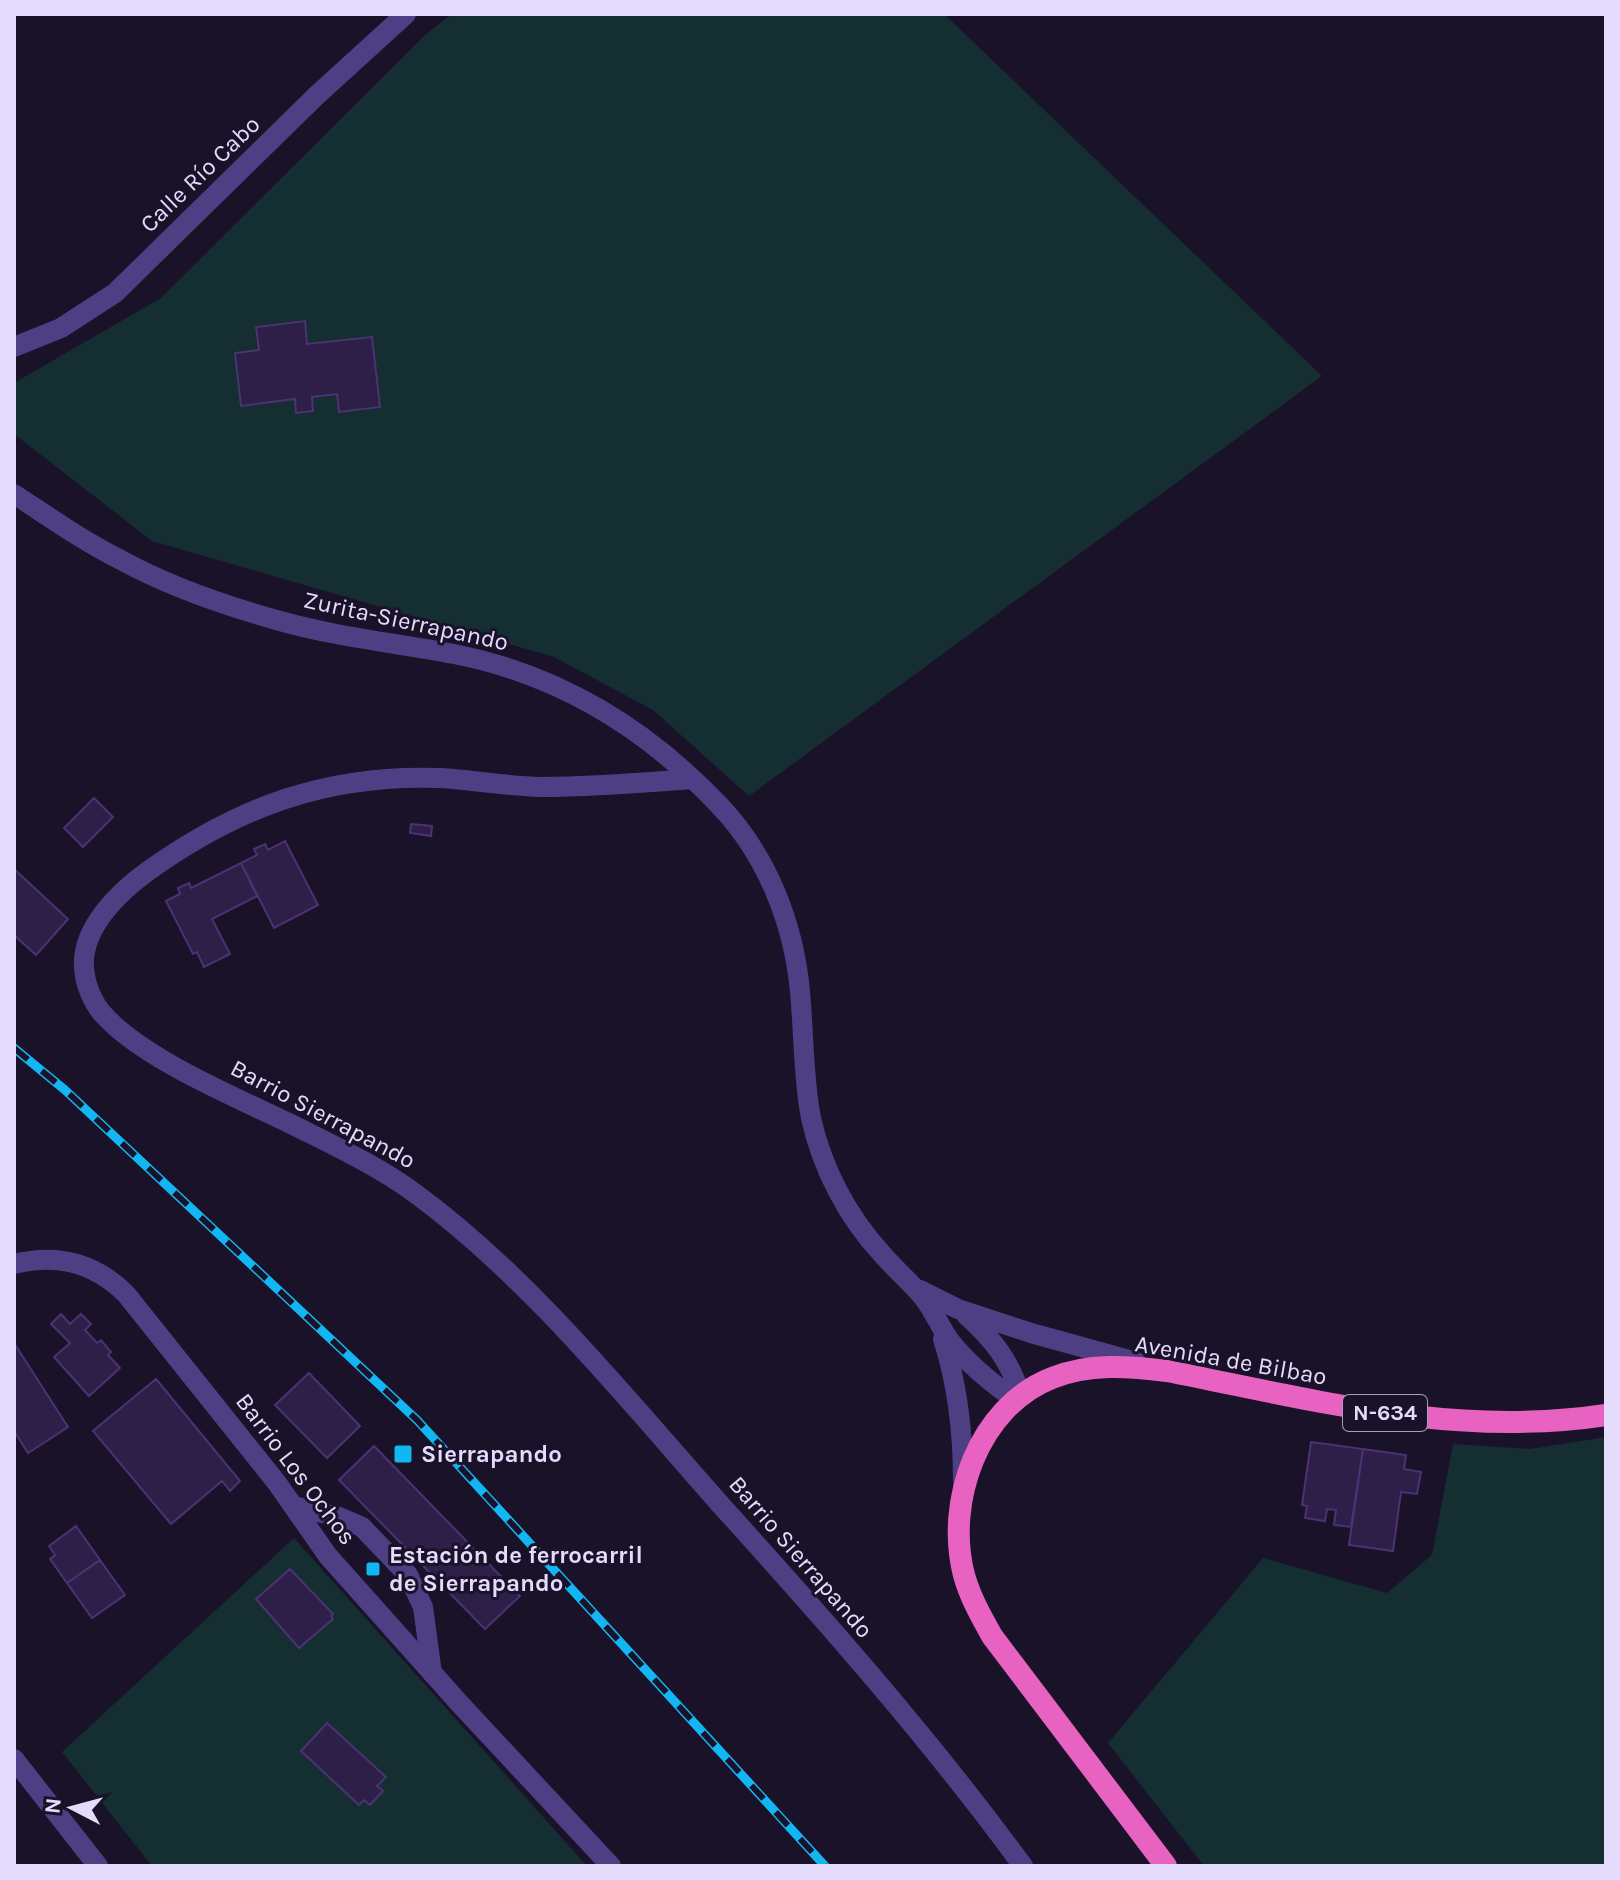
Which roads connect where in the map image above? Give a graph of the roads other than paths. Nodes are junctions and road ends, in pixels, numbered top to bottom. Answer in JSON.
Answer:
{"nodes":[{"id":1,"x":406,"y":14,"type":"edge"},
{"id":2,"x":14,"y":347,"type":"edge"},
{"id":3,"x":14,"y":494,"type":"edge"},
{"id":4,"x":691,"y":779,"type":"junction"},
{"id":5,"x":17,"y":1264,"type":"edge"},
{"id":6,"x":921,"y":1295,"type":"junction"},
{"id":7,"x":958,"y":1309,"type":"junction"},
{"id":8,"x":1167,"y":1371,"type":"junction"},
{"id":9,"x":1018,"y":1398,"type":"junction"},
{"id":10,"x":1606,"y":1415,"type":"edge"},
{"id":11,"x":963,"y":1499,"type":"junction"},
{"id":12,"x":293,"y":1506,"type":"junction"},
{"id":13,"x":432,"y":1673,"type":"junction"},
{"id":14,"x":14,"y":1759,"type":"edge"},
{"id":15,"x":98,"y":1866,"type":"edge"},
{"id":16,"x":611,"y":1866,"type":"edge"},
{"id":17,"x":1023,"y":1866,"type":"edge"},
{"id":18,"x":1166,"y":1866,"type":"edge"}],
"edges":[{"from":1,"to":2,"type":"street","name":"Calle Río Cabo"},
{"from":3,"to":4,"type":"street","name":"Zurita-Sierrapando"},
{"from":4,"to":6,"type":"street","name":"Zurita-Sierrapando"},
{"from":4,"to":17,"type":"street","name":"Barrio Sierrapando"},
{"from":5,"to":12,"type":"street","name":"Barrio Los Ochos"},
{"from":6,"to":7,"type":"street"},
{"from":6,"to":9,"type":"street","name":"Zurita-Sierrapando"},
{"from":6,"to":11,"type":"street","name":"Zurita-Sierrapando"},
{"from":7,"to":8,"type":"street"},
{"from":7,"to":9,"type":"street"},
{"from":8,"to":9,"type":"highway","name":"Avenida de Bilbao","number":"N-634"},
{"from":8,"to":10,"type":"highway","name":"Avenida de Bilbao","number":"N-634"},
{"from":9,"to":11,"type":"highway","name":"Avenida de Bilbao","number":"N-634"},
{"from":11,"to":18,"type":"highway","name":"Avenida de Bilbao","number":"N-634"},
{"from":12,"to":13,"type":"street","name":"Barrio Los Ochos"},
{"from":12,"to":13,"type":"street"},
{"from":13,"to":16,"type":"street","name":"Barrio Los Ochos"},
{"from":14,"to":15,"type":"street"}]}
